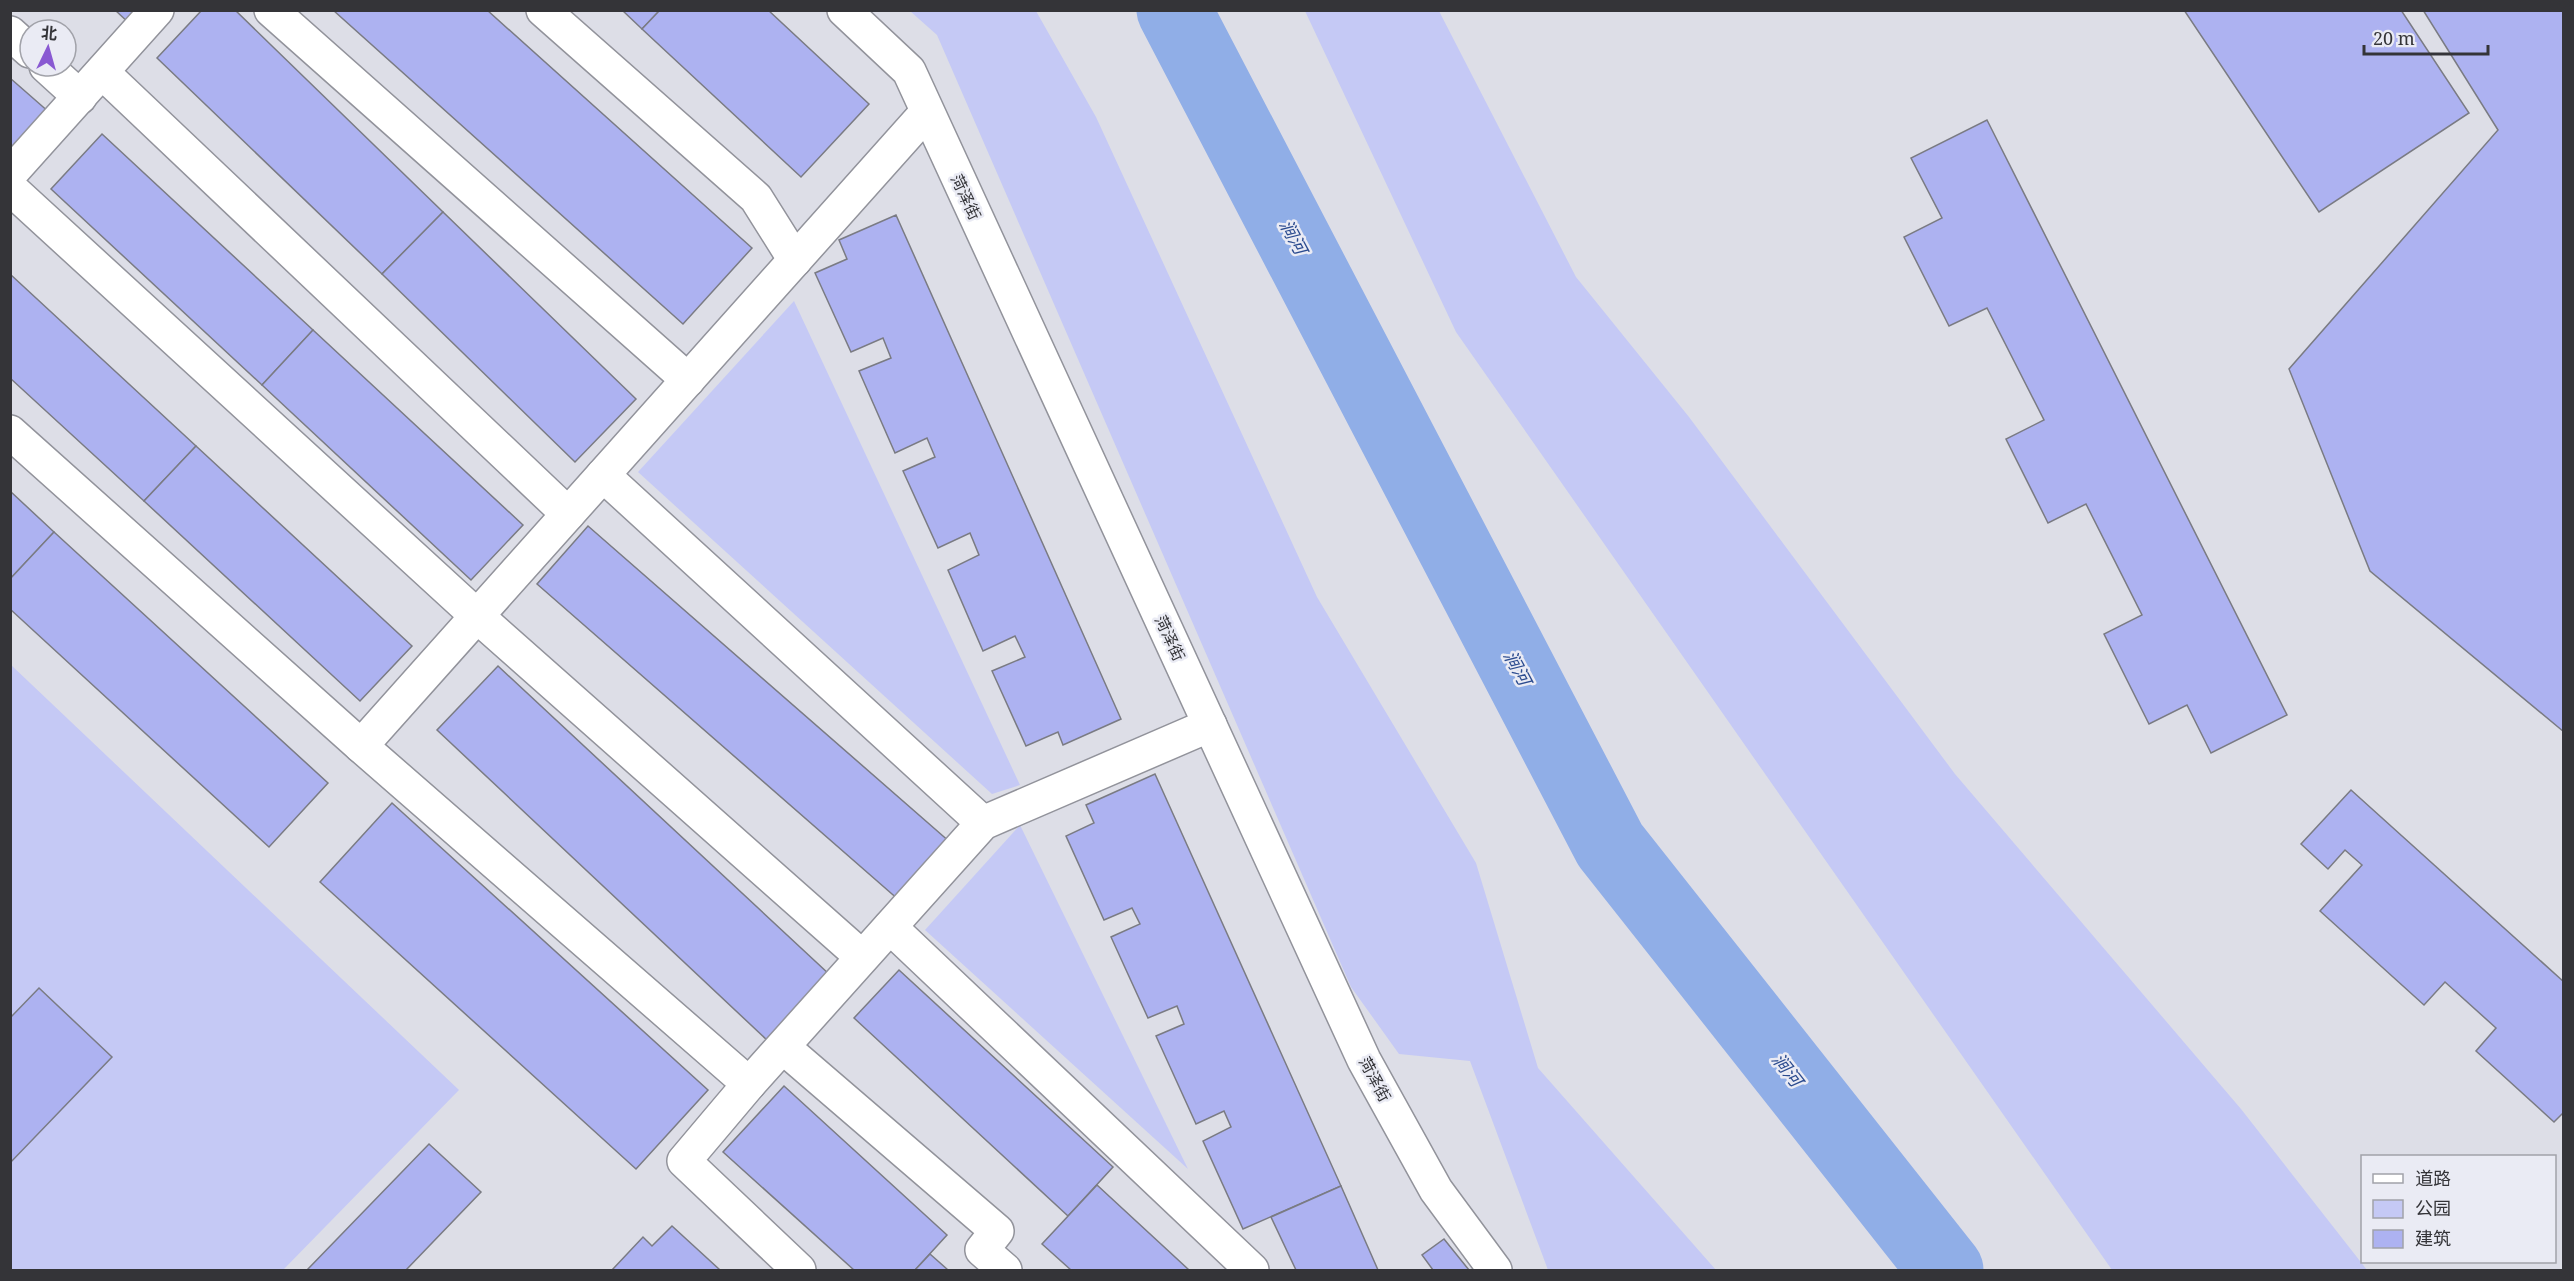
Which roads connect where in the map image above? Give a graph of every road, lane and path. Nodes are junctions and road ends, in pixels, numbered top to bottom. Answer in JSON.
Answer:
{"nodes":[{"id":1,"x":157,"y":10,"type":"edge"},
{"id":2,"x":271,"y":10,"type":"edge"},
{"id":3,"x":543,"y":10,"type":"edge"},
{"id":4,"x":844,"y":10,"type":"edge"},
{"id":5,"x":102,"y":72,"type":"junction"},
{"id":6,"x":59,"y":78,"type":"edge"},
{"id":7,"x":80,"y":97,"type":"junction"},
{"id":8,"x":927,"y":112,"type":"junction"},
{"id":9,"x":10,"y":174,"type":"edge"},
{"id":10,"x":10,"y":188,"type":"edge"},
{"id":11,"x":795,"y":260,"type":"junction"},
{"id":12,"x":688,"y":380,"type":"junction"},
{"id":13,"x":10,"y":432,"type":"edge"},
{"id":14,"x":603,"y":475,"type":"junction"},
{"id":15,"x":568,"y":514,"type":"junction"},
{"id":16,"x":477,"y":616,"type":"junction"},
{"id":17,"x":1210,"y":725,"type":"junction"},
{"id":18,"x":361,"y":746,"type":"junction"},
{"id":19,"x":983,"y":823,"type":"junction"},
{"id":20,"x":890,"y":927,"type":"junction"},
{"id":21,"x":862,"y":957,"type":"junction"},
{"id":22,"x":783,"y":1047,"type":"junction"},
{"id":23,"x":749,"y":1084,"type":"junction"},
{"id":24,"x":799,"y":1270,"type":"edge"},
{"id":25,"x":1005,"y":1270,"type":"edge"},
{"id":26,"x":1252,"y":1270,"type":"edge"},
{"id":27,"x":1495,"y":1270,"type":"edge"}],
"edges":[{"from":1,"to":5,"type":"street"},
{"from":2,"to":12,"type":"street"},
{"from":3,"to":11,"type":"street"},
{"from":4,"to":8,"type":"street","name":"菏泽街"},
{"from":5,"to":7,"type":"street"},
{"from":5,"to":15,"type":"street"},
{"from":6,"to":7,"type":"street"},
{"from":7,"to":9,"type":"street"},
{"from":8,"to":11,"type":"street"},
{"from":8,"to":17,"type":"street","name":"菏泽街"},
{"from":10,"to":16,"type":"street"},
{"from":11,"to":12,"type":"street"},
{"from":12,"to":14,"type":"street"},
{"from":13,"to":18,"type":"street"},
{"from":14,"to":15,"type":"street"},
{"from":14,"to":19,"type":"street"},
{"from":15,"to":16,"type":"street"},
{"from":16,"to":18,"type":"street"},
{"from":16,"to":21,"type":"street"},
{"from":17,"to":19,"type":"street"},
{"from":17,"to":27,"type":"street","name":"菏泽街"},
{"from":18,"to":23,"type":"street"},
{"from":19,"to":20,"type":"street"},
{"from":20,"to":21,"type":"street"},
{"from":20,"to":26,"type":"street"},
{"from":21,"to":22,"type":"street"},
{"from":22,"to":23,"type":"street"},
{"from":22,"to":25,"type":"street"},
{"from":23,"to":24,"type":"street"}]}
